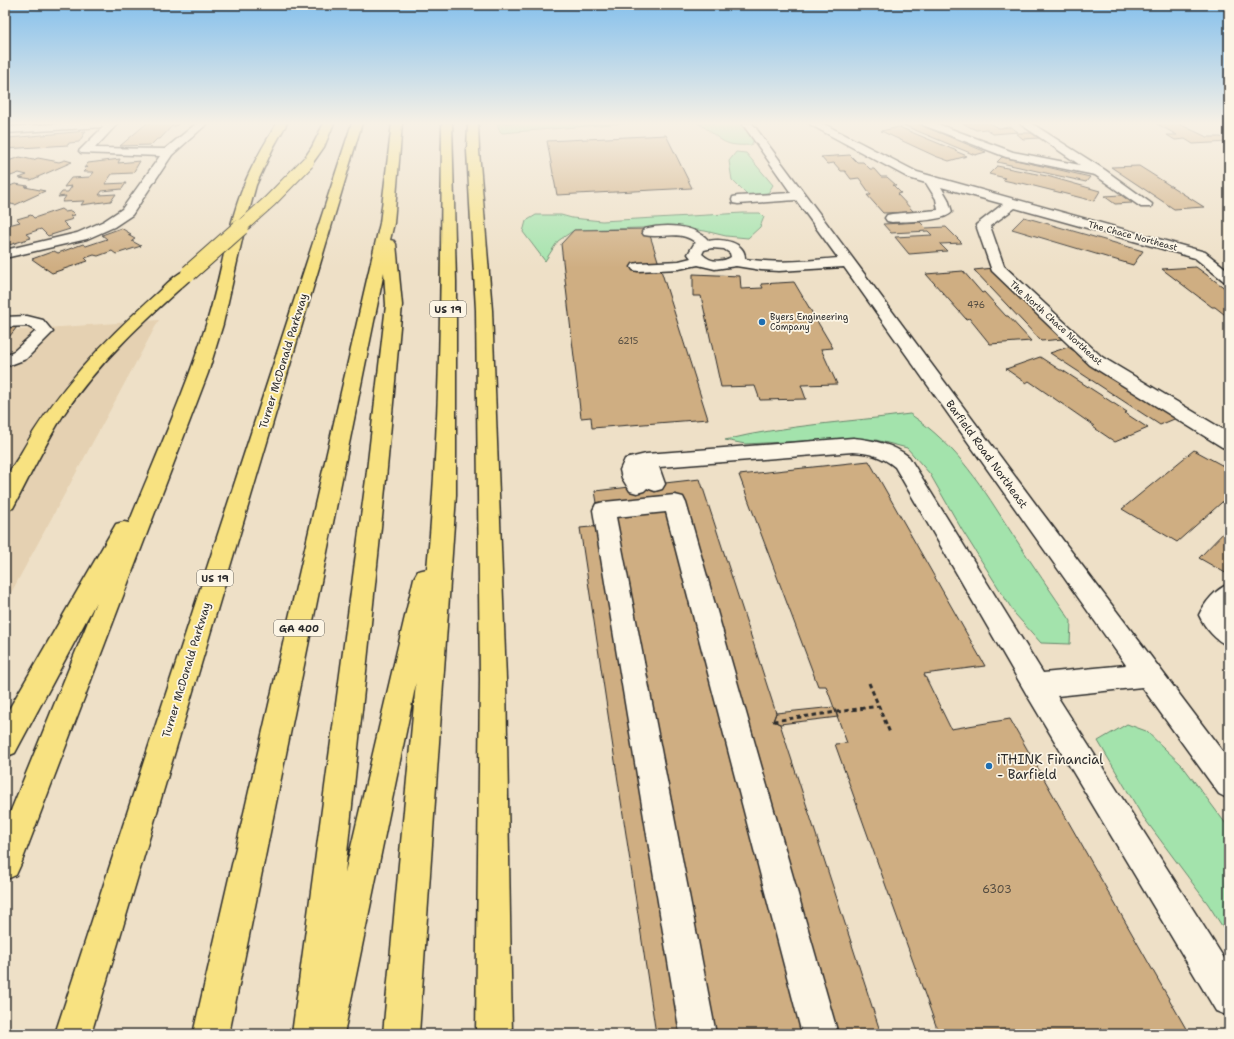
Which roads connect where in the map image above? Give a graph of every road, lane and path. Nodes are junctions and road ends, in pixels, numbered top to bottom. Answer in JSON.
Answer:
{"nodes":[{"id":1,"x":155,"y":171,"type":"edge"},
{"id":2,"x":256,"y":171,"type":"edge"},
{"id":3,"x":299,"y":171,"type":"edge"},
{"id":4,"x":342,"y":171,"type":"edge"},
{"id":5,"x":392,"y":171,"type":"edge"},
{"id":6,"x":447,"y":171,"type":"edge"},
{"id":7,"x":474,"y":171,"type":"edge"},
{"id":8,"x":782,"y":171,"type":"edge"},
{"id":9,"x":906,"y":171,"type":"edge"},
{"id":10,"x":1093,"y":171,"type":"edge"},
{"id":11,"x":1101,"y":173,"type":"joint"},
{"id":12,"x":931,"y":180,"type":"junction"},
{"id":13,"x":800,"y":196,"type":"junction"},
{"id":14,"x":738,"y":200,"type":"dead end"},
{"id":15,"x":1013,"y":203,"type":"junction"},
{"id":16,"x":1146,"y":204,"type":"dead end"},
{"id":17,"x":892,"y":218,"type":"dead end"},
{"id":18,"x":387,"y":223,"type":"junction"},
{"id":19,"x":648,"y":232,"type":"dead end"},
{"id":20,"x":705,"y":245,"type":"junction"},
{"id":21,"x":5,"y":254,"type":"edge"},
{"id":22,"x":701,"y":260,"type":"junction"},
{"id":23,"x":735,"y":261,"type":"junction"},
{"id":24,"x":848,"y":262,"type":"junction"},
{"id":25,"x":638,"y":268,"type":"dead end"},
{"id":26,"x":1229,"y":278,"type":"edge"},
{"id":27,"x":5,"y":322,"type":"edge"},
{"id":28,"x":5,"y":362,"type":"edge"},
{"id":29,"x":1229,"y":442,"type":"edge"},
{"id":30,"x":646,"y":477,"type":"dead end"},
{"id":31,"x":156,"y":480,"type":"junction"},
{"id":32,"x":445,"y":495,"type":"junction"},
{"id":33,"x":5,"y":502,"type":"edge"},
{"id":34,"x":1229,"y":594,"type":"edge"},
{"id":35,"x":1229,"y":635,"type":"edge"},
{"id":36,"x":1149,"y":674,"type":"junction"},
{"id":37,"x":869,"y":683,"type":"dead end"},
{"id":38,"x":1036,"y":686,"type":"junction"},
{"id":39,"x":879,"y":706,"type":"junction"},
{"id":40,"x":773,"y":721,"type":"dead end"},
{"id":41,"x":890,"y":733,"type":"dead end"},
{"id":42,"x":5,"y":743,"type":"edge"},
{"id":43,"x":1229,"y":784,"type":"edge"},
{"id":44,"x":5,"y":864,"type":"edge"},
{"id":45,"x":1229,"y":998,"type":"edge"},
{"id":46,"x":73,"y":1034,"type":"edge"},
{"id":47,"x":212,"y":1034,"type":"edge"},
{"id":48,"x":310,"y":1034,"type":"edge"},
{"id":49,"x":326,"y":1034,"type":"edge"},
{"id":50,"x":401,"y":1034,"type":"edge"},
{"id":51,"x":494,"y":1034,"type":"edge"},
{"id":52,"x":698,"y":1034,"type":"edge"},
{"id":53,"x":820,"y":1034,"type":"edge"}],
"edges":[{"from":1,"to":21,"type":"street"},
{"from":2,"to":31,"type":"highway"},
{"from":3,"to":33,"type":"highway","bridge":true},
{"from":4,"to":46,"type":"highway","name":"Turner McDonald Parkway","number":"US 19"},
{"from":5,"to":18,"type":"highway","number":"GA 400"},
{"from":6,"to":32,"type":"highway","number":"US 19"},
{"from":7,"to":51,"type":"highway"},
{"from":8,"to":13,"type":"street","name":"Barfield Road Northeast"},
{"from":9,"to":12,"type":"street"},
{"from":10,"to":11,"type":"street"},
{"from":11,"to":16,"type":"street"},
{"from":12,"to":15,"type":"street"},
{"from":12,"to":17,"type":"street"},
{"from":13,"to":14,"type":"street"},
{"from":13,"to":24,"type":"street","name":"Barfield Road Northeast"},
{"from":15,"to":26,"type":"street","name":"The Chace Northeast"},
{"from":15,"to":29,"type":"street","name":"The North Chace Northeast"},
{"from":18,"to":47,"type":"highway","number":"GA 400"},
{"from":18,"to":48,"type":"highway"},
{"from":19,"to":20,"type":"street"},
{"from":20,"to":22,"type":"street"},
{"from":20,"to":23,"type":"street"},
{"from":22,"to":23,"type":"street"},
{"from":22,"to":25,"type":"street"},
{"from":23,"to":24,"type":"street"},
{"from":24,"to":36,"type":"street","name":"Barfield Road Northeast"},
{"from":27,"to":28,"type":"street"},
{"from":30,"to":38,"type":"street"},
{"from":31,"to":42,"type":"highway"},
{"from":31,"to":44,"type":"highway"},
{"from":32,"to":49,"type":"highway"},
{"from":32,"to":50,"type":"highway"},
{"from":34,"to":35,"type":"street"},
{"from":36,"to":38,"type":"street"},
{"from":36,"to":43,"type":"street","name":"Barfield Road Northeast"},
{"from":37,"to":39,"type":"path"},
{"from":38,"to":45,"type":"street"},
{"from":39,"to":40,"type":"path"},
{"from":39,"to":41,"type":"path"},
{"from":52,"to":53,"type":"street"}]}
